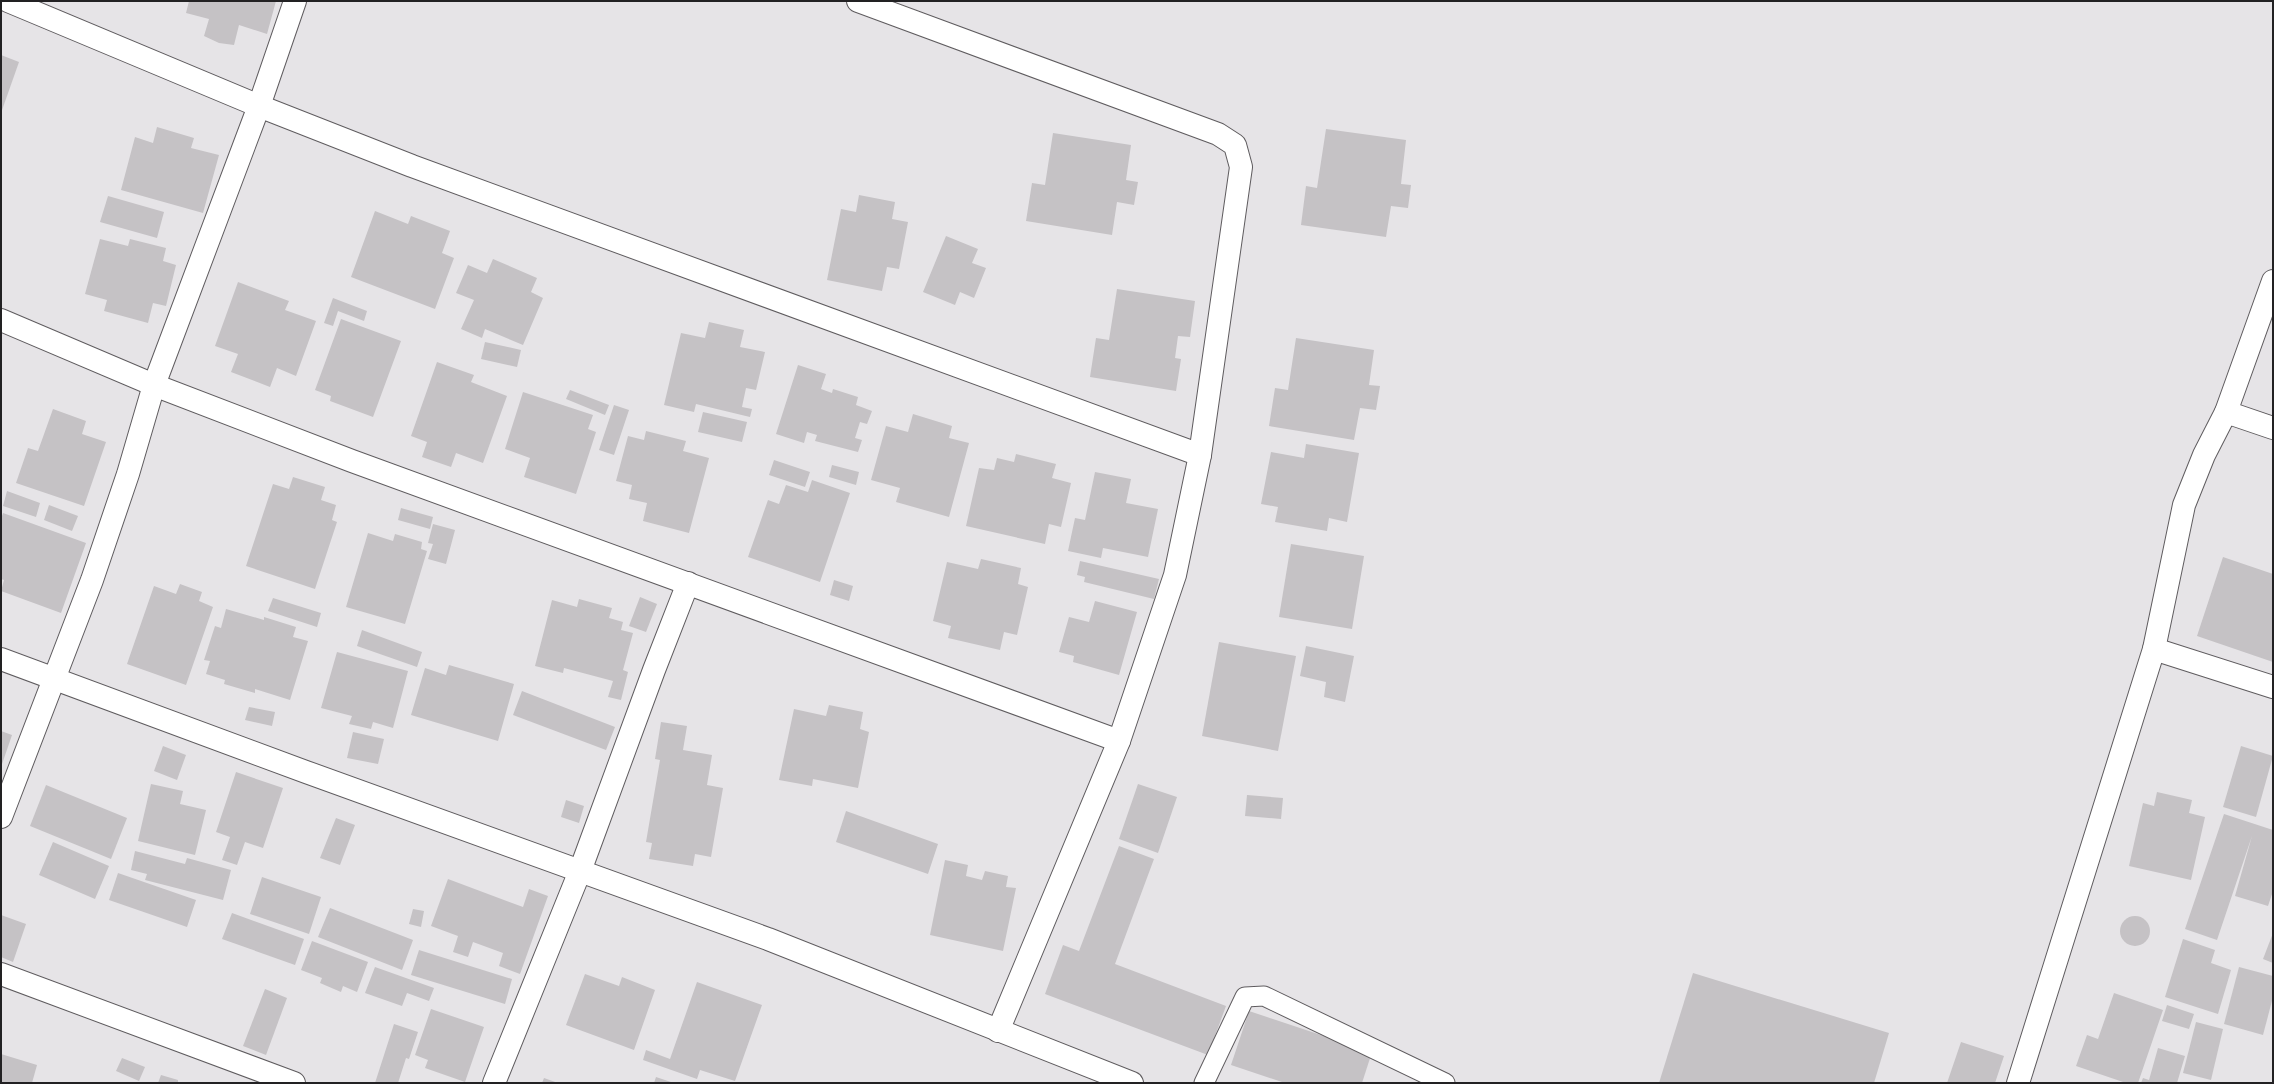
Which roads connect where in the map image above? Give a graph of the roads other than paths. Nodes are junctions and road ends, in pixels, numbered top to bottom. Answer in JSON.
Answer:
{"nodes":[{"id":1,"x":8,"y":1,"type":"edge"},
{"id":2,"x":295,"y":1,"type":"edge"},
{"id":3,"x":858,"y":1,"type":"edge"},
{"id":4,"x":259,"y":106,"type":"junction"},
{"id":5,"x":2273,"y":281,"type":"edge"},
{"id":6,"x":1,"y":320,"type":"edge"},
{"id":7,"x":154,"y":385,"type":"junction"},
{"id":8,"x":2226,"y":412,"type":"junction"},
{"id":9,"x":2273,"y":428,"type":"edge"},
{"id":10,"x":1200,"y":455,"type":"junction"},
{"id":11,"x":688,"y":583,"type":"junction"},
{"id":12,"x":2154,"y":649,"type":"junction"},
{"id":13,"x":1,"y":659,"type":"edge"},
{"id":14,"x":53,"y":679,"type":"junction"},
{"id":15,"x":2273,"y":686,"type":"edge"},
{"id":16,"x":1119,"y":741,"type":"junction"},
{"id":17,"x":1,"y":817,"type":"edge"},
{"id":18,"x":580,"y":871,"type":"junction"},
{"id":19,"x":1,"y":974,"type":"edge"},
{"id":20,"x":998,"y":1031,"type":"junction"},
{"id":21,"x":1088,"y":1075,"type":"edge"},
{"id":22,"x":294,"y":1083,"type":"edge"},
{"id":23,"x":494,"y":1083,"type":"edge"},
{"id":24,"x":1132,"y":1083,"type":"edge"},
{"id":25,"x":1204,"y":1083,"type":"edge"},
{"id":26,"x":1445,"y":1083,"type":"edge"},
{"id":27,"x":2018,"y":1083,"type":"edge"}],
"edges":[{"from":1,"to":4,"type":"street"},
{"from":2,"to":4,"type":"street"},
{"from":3,"to":10,"type":"street"},
{"from":4,"to":7,"type":"street"},
{"from":4,"to":10,"type":"street"},
{"from":5,"to":8,"type":"street"},
{"from":6,"to":7,"type":"street"},
{"from":7,"to":11,"type":"street"},
{"from":7,"to":14,"type":"street"},
{"from":8,"to":9,"type":"street"},
{"from":8,"to":12,"type":"street"},
{"from":10,"to":16,"type":"street"},
{"from":11,"to":16,"type":"street"},
{"from":11,"to":18,"type":"street"},
{"from":12,"to":15,"type":"street"},
{"from":12,"to":27,"type":"street"},
{"from":13,"to":14,"type":"street"},
{"from":14,"to":17,"type":"street"},
{"from":14,"to":18,"type":"street"},
{"from":16,"to":20,"type":"street"},
{"from":18,"to":20,"type":"street"},
{"from":18,"to":23,"type":"street"},
{"from":19,"to":22,"type":"street"},
{"from":20,"to":21,"type":"street"},
{"from":21,"to":24,"type":"street"},
{"from":25,"to":26,"type":"lane"}]}
